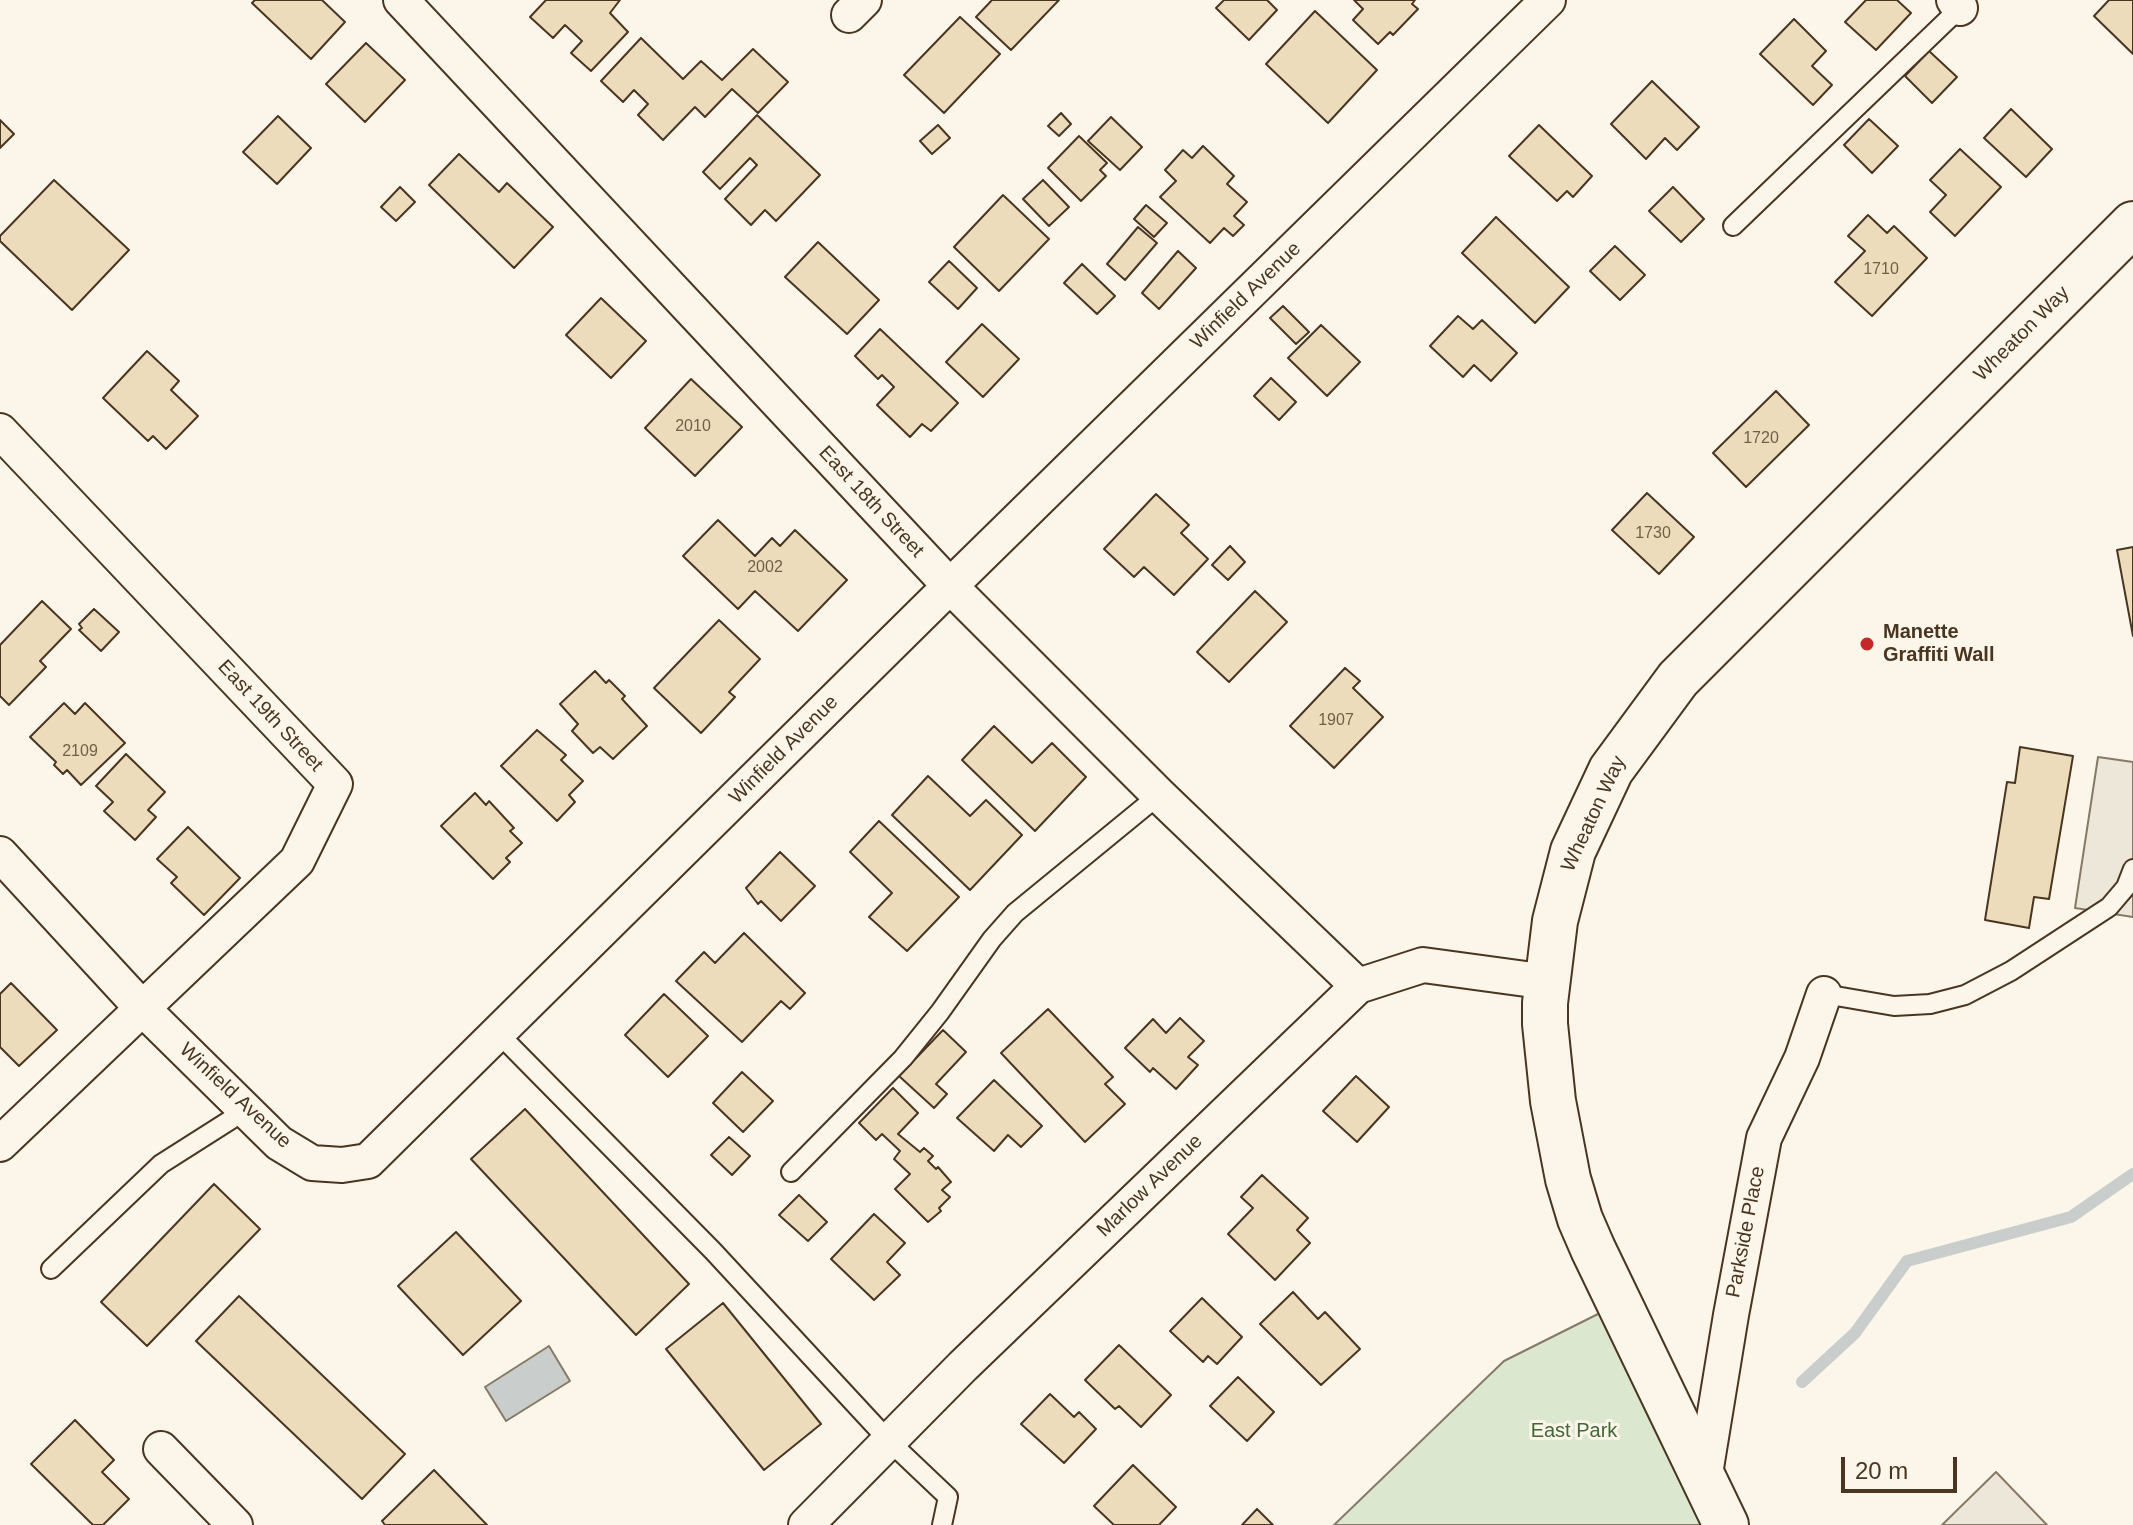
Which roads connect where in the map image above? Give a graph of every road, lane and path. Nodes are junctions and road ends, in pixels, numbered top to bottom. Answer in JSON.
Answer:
{"nodes":[{"id":1,"x":401,"y":0,"type":"edge"},
{"id":2,"x":1548,"y":0,"type":"edge"},
{"id":3,"x":1961,"y":3,"type":"edge"},
{"id":4,"x":2133,"y":224,"type":"edge"},
{"id":5,"x":1733,"y":226,"type":"dead end"},
{"id":6,"x":0,"y":431,"type":"edge"},
{"id":7,"x":950,"y":586,"type":"junction"},
{"id":8,"x":1159,"y":795,"type":"junction"},
{"id":9,"x":0,"y":854,"type":"edge"},
{"id":10,"x":2133,"y":869,"type":"edge"},
{"id":11,"x":1548,"y":982,"type":"junction"},
{"id":12,"x":1358,"y":986,"type":"junction"},
{"id":13,"x":1824,"y":994,"type":"joint"},
{"id":14,"x":141,"y":1007,"type":"junction"},
{"id":15,"x":498,"y":1033,"type":"junction"},
{"id":16,"x":246,"y":1110,"type":"junction"},
{"id":17,"x":0,"y":1144,"type":"edge"},
{"id":18,"x":791,"y":1172,"type":"dead end"},
{"id":19,"x":51,"y":1269,"type":"dead end"},
{"id":20,"x":889,"y":1441,"type":"junction"},
{"id":21,"x":161,"y":1449,"type":"dead end"},
{"id":22,"x":1704,"y":1480,"type":"junction"},
{"id":23,"x":235,"y":1525,"type":"edge"},
{"id":24,"x":806,"y":1525,"type":"edge"},
{"id":25,"x":942,"y":1525,"type":"edge"},
{"id":26,"x":1726,"y":1525,"type":"edge"}],
"edges":[{"from":1,"to":7,"type":"street","name":"East 18th Street"},
{"from":2,"to":7,"type":"street","name":"Winfield Avenue"},
{"from":3,"to":5,"type":"lane"},
{"from":4,"to":11,"type":"main road","name":"Wheaton Way"},
{"from":6,"to":14,"type":"street","name":"East 19th Street"},
{"from":7,"to":8,"type":"street","name":"East 18th Street"},
{"from":7,"to":15,"type":"street","name":"Winfield Avenue"},
{"from":8,"to":12,"type":"street","name":"East 18th Street"},
{"from":8,"to":18,"type":"lane"},
{"from":9,"to":14,"type":"street","name":"Winfield Avenue"},
{"from":10,"to":13,"type":"lane"},
{"from":11,"to":12,"type":"street","name":"Marlow Avenue"},
{"from":11,"to":22,"type":"main road","name":"Wheaton Way"},
{"from":12,"to":20,"type":"street","name":"Marlow Avenue"},
{"from":13,"to":22,"type":"street","name":"Parkside Place"},
{"from":14,"to":16,"type":"street","name":"Winfield Avenue"},
{"from":14,"to":17,"type":"street"},
{"from":15,"to":16,"type":"street","name":"Winfield Avenue"},
{"from":15,"to":20,"type":"lane"},
{"from":16,"to":19,"type":"lane"},
{"from":20,"to":24,"type":"street","name":"Marlow Avenue"},
{"from":20,"to":25,"type":"lane"},
{"from":21,"to":23,"type":"street"},
{"from":22,"to":26,"type":"main road","name":"Wheaton Way"}]}
